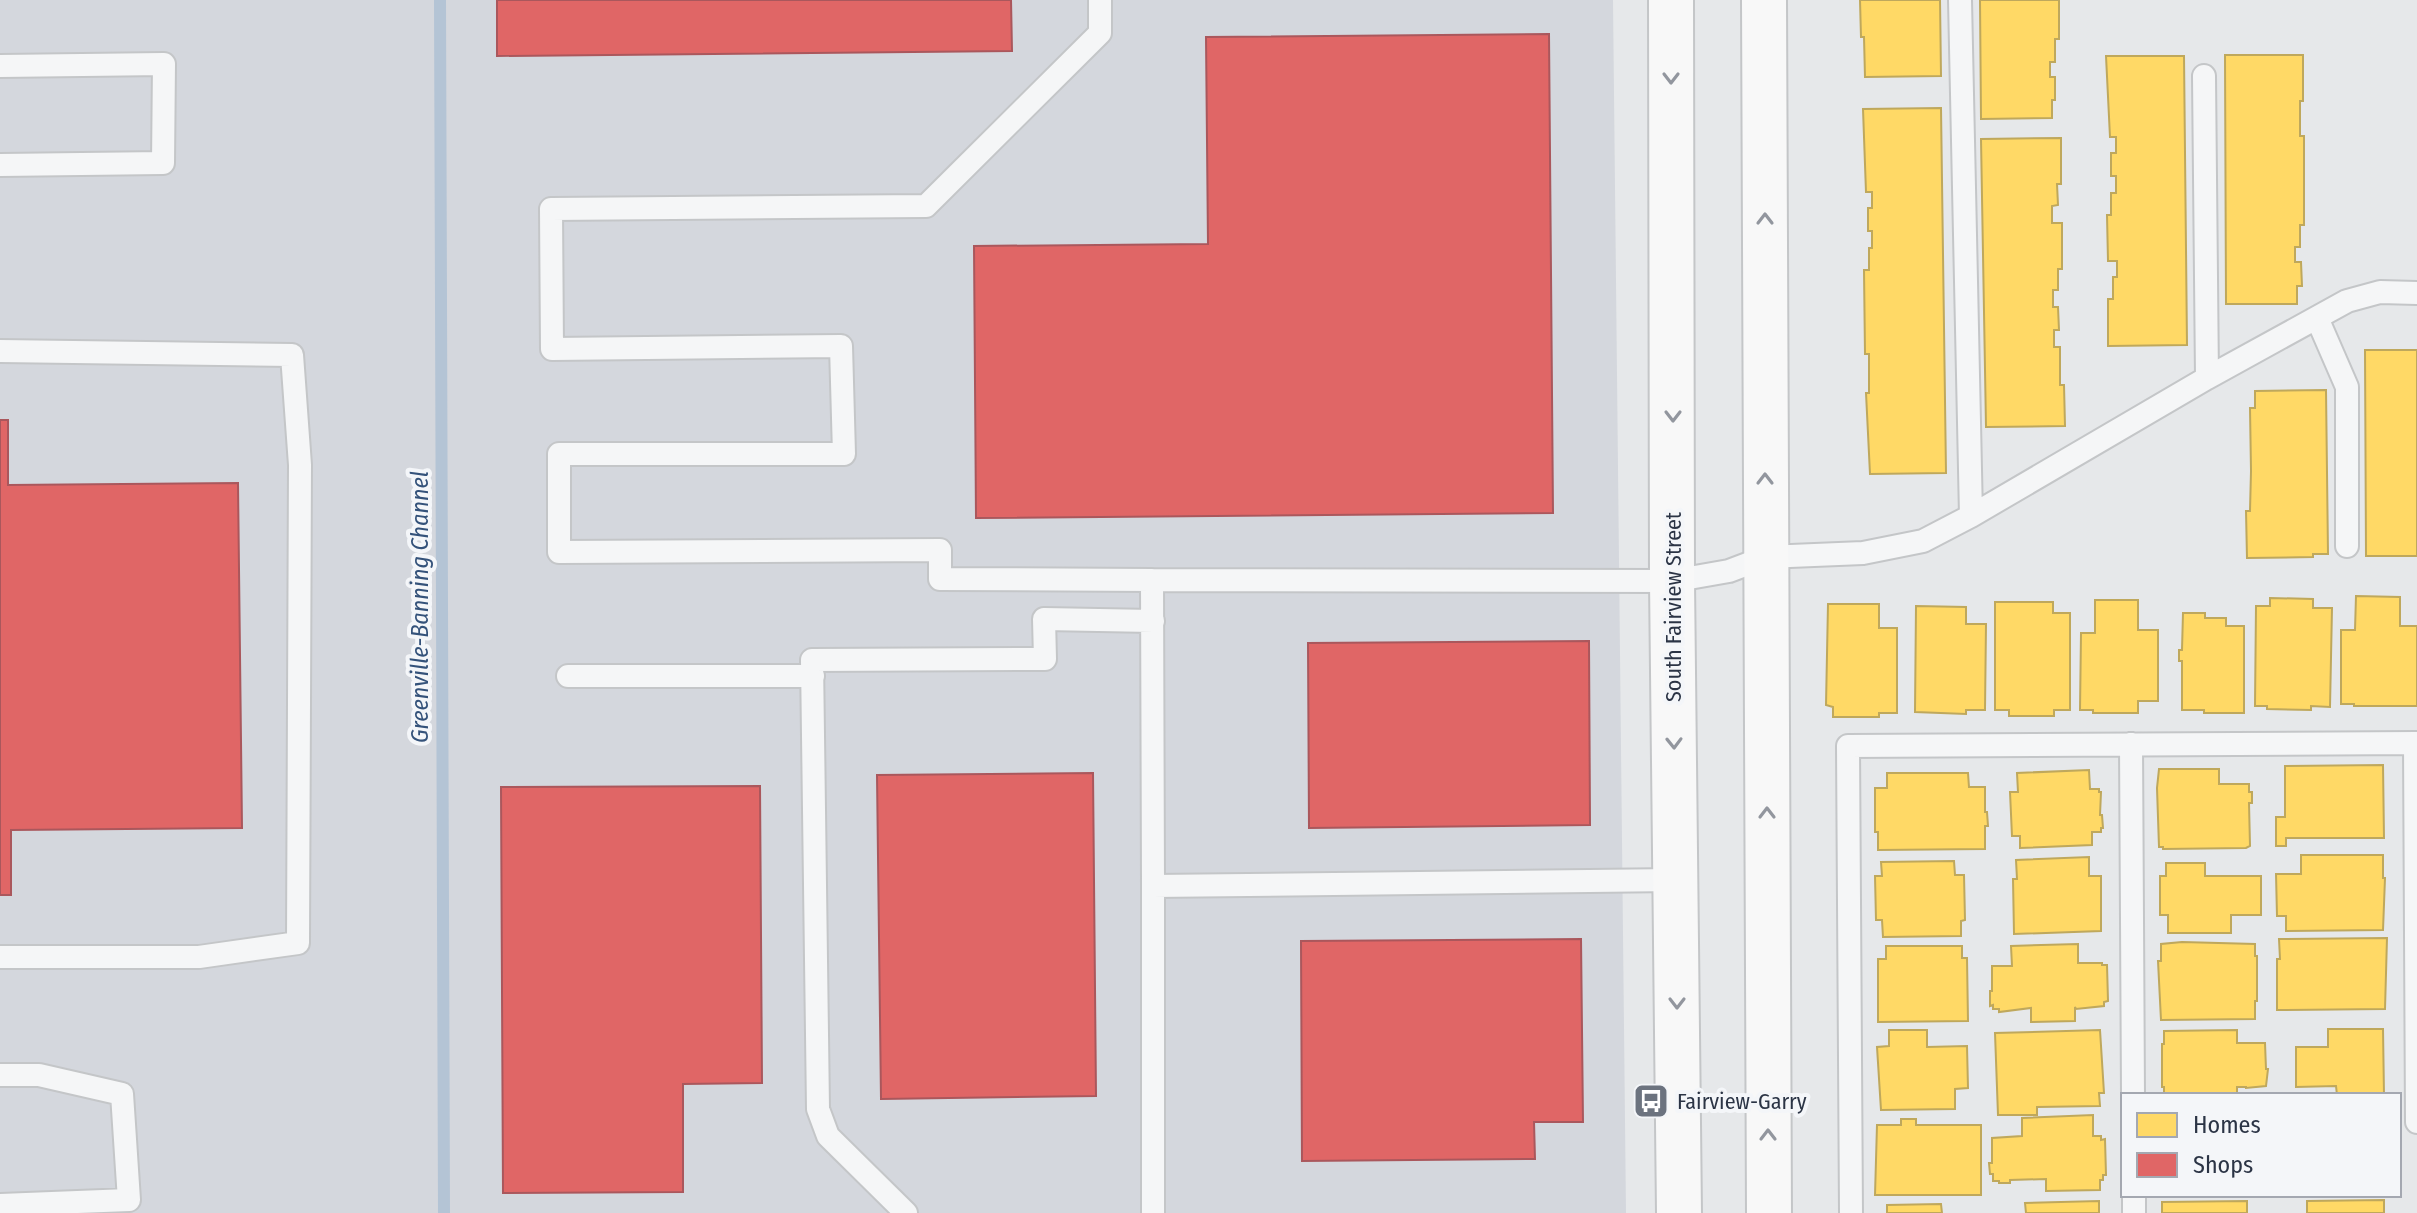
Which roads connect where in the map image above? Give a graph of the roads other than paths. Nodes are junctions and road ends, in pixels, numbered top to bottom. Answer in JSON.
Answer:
{"nodes":[{"id":1,"x":1100,"y":0,"type":"edge"},
{"id":2,"x":1671,"y":0,"type":"edge"},
{"id":3,"x":1764,"y":0,"type":"edge"},
{"id":4,"x":1960,"y":0,"type":"edge"},
{"id":5,"x":0,"y":66,"type":"edge"},
{"id":6,"x":2204,"y":76,"type":"dead end"},
{"id":7,"x":0,"y":165,"type":"edge"},
{"id":8,"x":2417,"y":293,"type":"edge"},
{"id":9,"x":2317,"y":318,"type":"junction"},
{"id":10,"x":0,"y":351,"type":"edge"},
{"id":11,"x":2207,"y":378,"type":"junction"},
{"id":12,"x":1971,"y":516,"type":"junction"},
{"id":13,"x":2347,"y":546,"type":"dead end"},
{"id":14,"x":1766,"y":557,"type":"junction"},
{"id":15,"x":1152,"y":580,"type":"junction"},
{"id":16,"x":1672,"y":581,"type":"junction"},
{"id":17,"x":1153,"y":621,"type":"junction"},
{"id":18,"x":568,"y":676,"type":"dead end"},
{"id":19,"x":813,"y":676,"type":"junction"},
{"id":20,"x":2416,"y":743,"type":"edge"},
{"id":21,"x":2131,"y":744,"type":"junction"},
{"id":22,"x":1676,"y":880,"type":"junction"},
{"id":23,"x":1153,"y":886,"type":"junction"},
{"id":24,"x":0,"y":957,"type":"edge"},
{"id":25,"x":0,"y":1075,"type":"edge"},
{"id":26,"x":2133,"y":1093,"type":"edge"},
{"id":27,"x":2417,"y":1122,"type":"edge"},
{"id":28,"x":0,"y":1205,"type":"edge"},
{"id":29,"x":906,"y":1213,"type":"edge"},
{"id":30,"x":1153,"y":1213,"type":"edge"},
{"id":31,"x":1679,"y":1213,"type":"edge"},
{"id":32,"x":1769,"y":1213,"type":"edge"},
{"id":33,"x":1851,"y":1213,"type":"edge"}],
"edges":[{"from":1,"to":15,"type":"lane"},
{"from":2,"to":16,"type":"main road","name":"South Fairview Street","one_way":true},
{"from":14,"to":3,"type":"main road","one_way":true},
{"from":4,"to":12,"type":"lane"},
{"from":5,"to":7,"type":"lane"},
{"from":6,"to":11,"type":"lane"},
{"from":8,"to":9,"type":"lane"},
{"from":9,"to":11,"type":"lane"},
{"from":9,"to":13,"type":"lane"},
{"from":10,"to":24,"type":"lane"},
{"from":11,"to":12,"type":"lane"},
{"from":12,"to":14,"type":"lane"},
{"from":14,"to":16,"type":"lane"},
{"from":32,"to":14,"type":"main road","one_way":true},
{"from":15,"to":16,"type":"lane"},
{"from":15,"to":17,"type":"lane"},
{"from":16,"to":22,"type":"main road","name":"South Fairview Street","one_way":true},
{"from":17,"to":19,"type":"lane"},
{"from":17,"to":23,"type":"lane"},
{"from":18,"to":19,"type":"lane"},
{"from":19,"to":29,"type":"lane"},
{"from":20,"to":21,"type":"lane"},
{"from":20,"to":27,"type":"lane"},
{"from":21,"to":26,"type":"lane"},
{"from":21,"to":33,"type":"lane"},
{"from":22,"to":23,"type":"lane"},
{"from":22,"to":31,"type":"main road","name":"South Fairview Street","one_way":true},
{"from":23,"to":30,"type":"lane"},
{"from":25,"to":28,"type":"lane"}]}
